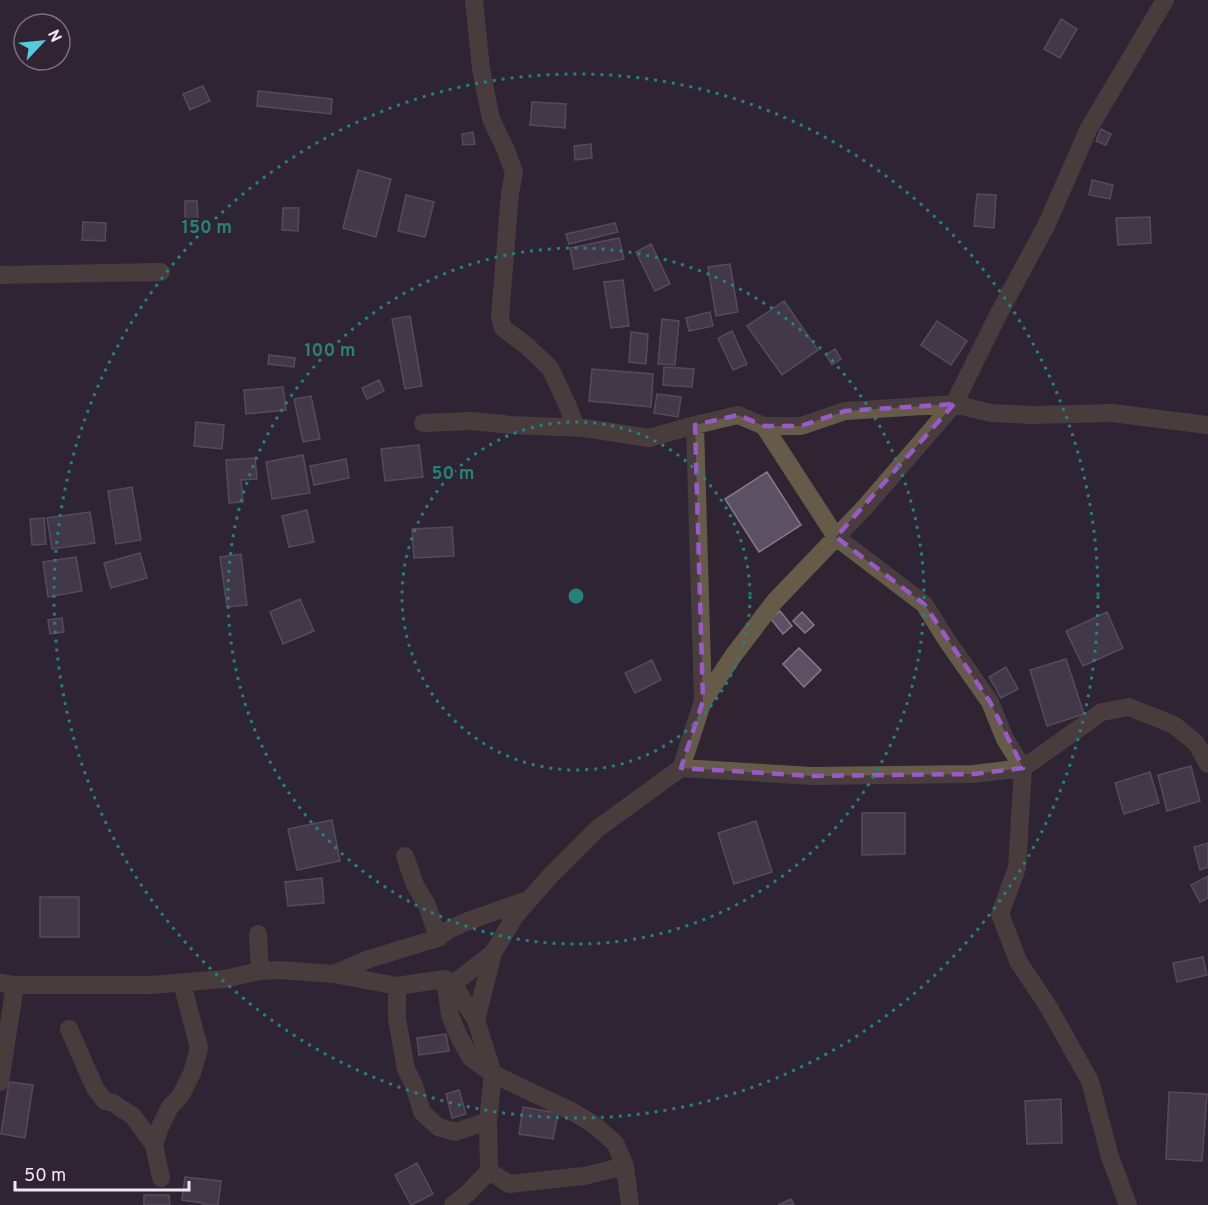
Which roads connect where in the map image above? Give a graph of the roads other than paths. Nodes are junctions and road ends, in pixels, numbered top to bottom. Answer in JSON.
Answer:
{"nodes":[{"id":1,"x":474,"y":0,"type":"edge"},
{"id":2,"x":1165,"y":0,"type":"edge"},
{"id":3,"x":161,"y":272,"type":"dead end"},
{"id":4,"x":0,"y":275,"type":"edge"},
{"id":5,"x":954,"y":404,"type":"junction"},
{"id":6,"x":423,"y":423,"type":"dead end"},
{"id":7,"x":695,"y":425,"type":"junction"},
{"id":8,"x":1208,"y":425,"type":"edge"},
{"id":9,"x":764,"y":426,"type":"junction"},
{"id":10,"x":576,"y":428,"type":"junction"},
{"id":11,"x":836,"y":537,"type":"junction"},
{"id":12,"x":703,"y":701,"type":"junction"},
{"id":13,"x":1202,"y":740,"type":"edge"},
{"id":14,"x":1208,"y":764,"type":"edge"},
{"id":15,"x":681,"y":768,"type":"junction"},
{"id":16,"x":1023,"y":768,"type":"junction"},
{"id":17,"x":405,"y":856,"type":"dead end"},
{"id":18,"x":530,"y":899,"type":"junction"},
{"id":19,"x":258,"y":934,"type":"dead end"},
{"id":20,"x":438,"y":938,"type":"junction"},
{"id":21,"x":493,"y":953,"type":"junction"},
{"id":22,"x":260,"y":971,"type":"junction"},
{"id":23,"x":334,"y":974,"type":"junction"},
{"id":24,"x":449,"y":982,"type":"junction"},
{"id":25,"x":182,"y":983,"type":"junction"},
{"id":26,"x":7,"y":984,"type":"edge"},
{"id":27,"x":397,"y":986,"type":"junction"},
{"id":28,"x":476,"y":1020,"type":"junction"},
{"id":29,"x":69,"y":1029,"type":"dead end"},
{"id":30,"x":493,"y":1074,"type":"junction"},
{"id":31,"x":0,"y":1082,"type":"edge"},
{"id":32,"x":488,"y":1121,"type":"junction"},
{"id":33,"x":154,"y":1145,"type":"junction"},
{"id":34,"x":625,"y":1166,"type":"junction"},
{"id":35,"x":489,"y":1171,"type":"junction"},
{"id":36,"x":161,"y":1178,"type":"dead end"},
{"id":37,"x":453,"y":1205,"type":"edge"},
{"id":38,"x":630,"y":1205,"type":"edge"},
{"id":39,"x":1128,"y":1205,"type":"edge"}],
"edges":[{"from":1,"to":10,"type":"street"},
{"from":2,"to":5,"type":"street"},
{"from":3,"to":4,"type":"street"},
{"from":5,"to":8,"type":"street"},
{"from":5,"to":9,"type":"street"},
{"from":5,"to":11,"type":"street"},
{"from":6,"to":10,"type":"street"},
{"from":7,"to":9,"type":"street"},
{"from":7,"to":10,"type":"street"},
{"from":7,"to":12,"type":"street"},
{"from":9,"to":11,"type":"street"},
{"from":11,"to":12,"type":"street"},
{"from":11,"to":16,"type":"street"},
{"from":12,"to":15,"type":"street"},
{"from":13,"to":14,"type":"street"},
{"from":13,"to":16,"type":"street"},
{"from":15,"to":16,"type":"street"},
{"from":15,"to":18,"type":"street"},
{"from":16,"to":39,"type":"street"},
{"from":17,"to":20,"type":"street"},
{"from":18,"to":20,"type":"street"},
{"from":18,"to":21,"type":"street"},
{"from":19,"to":22,"type":"street"},
{"from":20,"to":23,"type":"street"},
{"from":21,"to":24,"type":"street"},
{"from":21,"to":28,"type":"street"},
{"from":22,"to":23,"type":"street"},
{"from":22,"to":25,"type":"street"},
{"from":23,"to":27,"type":"street"},
{"from":24,"to":27,"type":"street"},
{"from":24,"to":28,"type":"street"},
{"from":24,"to":30,"type":"street"},
{"from":25,"to":26,"type":"street"},
{"from":25,"to":33,"type":"street"},
{"from":26,"to":31,"type":"street"},
{"from":27,"to":32,"type":"street"},
{"from":28,"to":30,"type":"street"},
{"from":29,"to":33,"type":"street"},
{"from":30,"to":32,"type":"street"},
{"from":30,"to":34,"type":"street"},
{"from":32,"to":35,"type":"street"},
{"from":33,"to":36,"type":"street"},
{"from":34,"to":35,"type":"street"},
{"from":34,"to":38,"type":"street"},
{"from":35,"to":37,"type":"street"}]}
